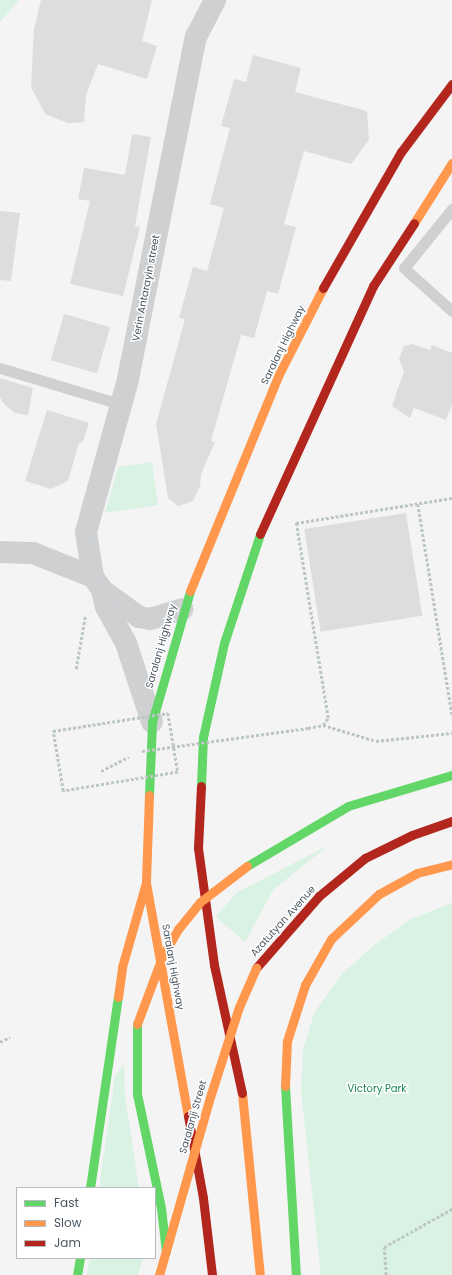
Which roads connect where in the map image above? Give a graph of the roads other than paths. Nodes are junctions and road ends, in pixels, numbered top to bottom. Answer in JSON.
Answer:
{"nodes":[{"id":1,"x":215,"y":0,"type":"edge"},
{"id":2,"x":452,"y":84,"type":"edge"},
{"id":3,"x":452,"y":163,"type":"edge"},
{"id":4,"x":452,"y":209,"type":"edge"},
{"id":5,"x":452,"y":311,"type":"edge"},
{"id":6,"x":0,"y":368,"type":"edge"},
{"id":7,"x":120,"y":404,"type":"junction"},
{"id":8,"x":0,"y":552,"type":"edge"},
{"id":9,"x":98,"y":583,"type":"junction"},
{"id":10,"x":182,"y":609,"type":"junction"},
{"id":11,"x":152,"y":722,"type":"junction"},
{"id":12,"x":452,"y":775,"type":"edge"},
{"id":13,"x":452,"y":821,"type":"edge"},
{"id":14,"x":452,"y":864,"type":"edge"},
{"id":15,"x":146,"y":883,"type":"junction"},
{"id":16,"x":256,"y":968,"type":"joint"},
{"id":17,"x":90,"y":1187,"type":"edge"},
{"id":18,"x":80,"y":1259,"type":"edge"},
{"id":19,"x":77,"y":1275,"type":"edge"},
{"id":20,"x":159,"y":1275,"type":"edge"},
{"id":21,"x":169,"y":1275,"type":"edge"},
{"id":22,"x":212,"y":1275,"type":"edge"},
{"id":23,"x":260,"y":1275,"type":"edge"},
{"id":24,"x":296,"y":1275,"type":"edge"}],
"edges":[{"from":1,"to":7,"type":"street","name":"Verin Antarayin street"},
{"from":2,"to":10,"type":"main road","name":"Saralanj Highway"},
{"from":3,"to":23,"type":"main road"},
{"from":4,"to":5,"type":"lane"},
{"from":6,"to":7,"type":"lane"},
{"from":7,"to":9,"type":"street","name":"Verin Antarayin street"},
{"from":8,"to":9,"type":"street"},
{"from":9,"to":10,"type":"street"},
{"from":9,"to":11,"type":"street","name":"Verin Antarayin street"},
{"from":10,"to":11,"type":"main road","name":"Saralanj Highway"},
{"from":11,"to":15,"type":"main road","name":"Saralanj Highway"},
{"from":12,"to":21,"type":"main road","bridge":true},
{"from":13,"to":16,"type":"main road","name":"Azatutyan Avenue"},
{"from":14,"to":24,"type":"main road"},
{"from":15,"to":17,"type":"main road"},
{"from":15,"to":22,"type":"main road","name":"Saralanj Highway"},
{"from":16,"to":20,"type":"main road","name":"Saralanji Street","bridge":true},
{"from":18,"to":19,"type":"main road"}]}
